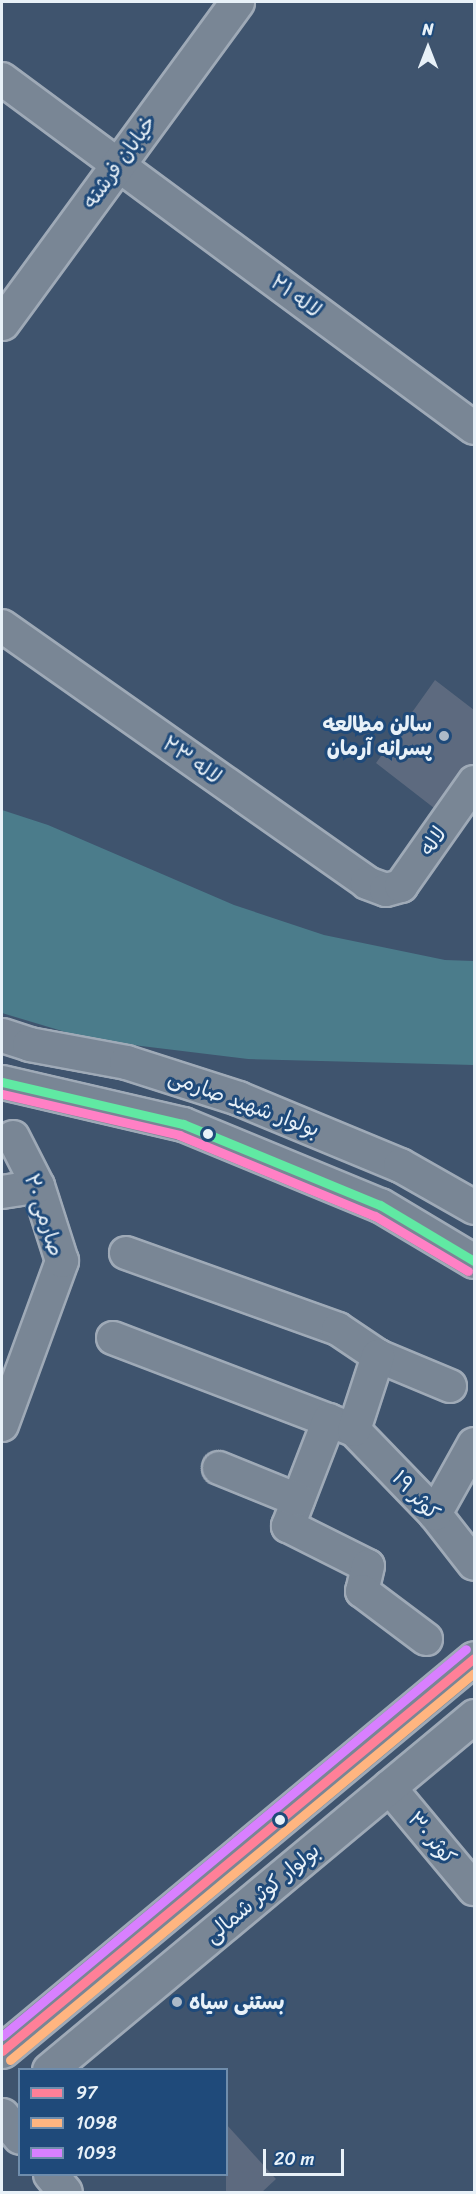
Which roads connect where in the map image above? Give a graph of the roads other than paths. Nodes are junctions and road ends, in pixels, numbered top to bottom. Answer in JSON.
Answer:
{"nodes":[{"id":1,"x":237,"y":2,"type":"edge"},
{"id":2,"x":2,"y":79,"type":"edge"},
{"id":3,"x":118,"y":165,"type":"junction"},
{"id":4,"x":2,"y":323,"type":"edge"},
{"id":5,"x":474,"y":428,"type":"edge"},
{"id":6,"x":2,"y":626,"type":"edge"},
{"id":7,"x":474,"y":782,"type":"edge"},
{"id":8,"x":386,"y":890,"type":"joint"},
{"id":9,"x":2,"y":1035,"type":"edge"},
{"id":10,"x":2,"y":1082,"type":"edge"},
{"id":11,"x":13,"y":1137,"type":"dead end"},
{"id":12,"x":38,"y":1186,"type":"junction"},
{"id":13,"x":2,"y":1192,"type":"edge"},
{"id":14,"x":474,"y":1207,"type":"edge"},
{"id":15,"x":126,"y":1253,"type":"dead end"},
{"id":16,"x":474,"y":1261,"type":"edge"},
{"id":17,"x":113,"y":1338,"type":"dead end"},
{"id":18,"x":378,"y":1356,"type":"junction"},
{"id":19,"x":13,"y":1365,"type":"edge"},
{"id":20,"x":450,"y":1386,"type":"dead end"},
{"id":21,"x":2,"y":1425,"type":"edge"},
{"id":22,"x":341,"y":1425,"type":"junction"},
{"id":23,"x":474,"y":1444,"type":"edge"},
{"id":24,"x":219,"y":1468,"type":"dead end"},
{"id":25,"x":298,"y":1500,"type":"junction"},
{"id":26,"x":435,"y":1514,"type":"junction"},
{"id":27,"x":474,"y":1564,"type":"edge"},
{"id":28,"x":426,"y":1639,"type":"dead end"},
{"id":29,"x":474,"y":1658,"type":"edge"},
{"id":30,"x":474,"y":1716,"type":"edge"},
{"id":31,"x":389,"y":1787,"type":"junction"},
{"id":32,"x":474,"y":1889,"type":"edge"},
{"id":33,"x":2,"y":2051,"type":"edge"},
{"id":34,"x":51,"y":2068,"type":"edge"},
{"id":35,"x":18,"y":2096,"type":"edge"},
{"id":36,"x":2,"y":2109,"type":"edge"},
{"id":37,"x":2,"y":2115,"type":"edge"},
{"id":38,"x":18,"y":2135,"type":"edge"},
{"id":39,"x":51,"y":2176,"type":"edge"},
{"id":40,"x":65,"y":2193,"type":"edge"}],
"edges":[{"from":1,"to":3,"type":"street","name":"خیابان فرشته"},
{"from":2,"to":3,"type":"street","name":"لاله ۲۱"},
{"from":3,"to":4,"type":"street","name":"خیابان فرشته"},
{"from":3,"to":5,"type":"street","name":"لاله ۲۱"},
{"from":6,"to":8,"type":"street","name":"لاله ۲۳"},
{"from":7,"to":8,"type":"street","name":"لاله"},
{"from":9,"to":14,"type":"street","name":"بولوار شهید صارمی"},
{"from":10,"to":16,"type":"street","name":"بولوار شهید صارمی"},
{"from":11,"to":12,"type":"street","name":"صارمی ۲۰"},
{"from":12,"to":13,"type":"street"},
{"from":12,"to":19,"type":"street","name":"صارمی ۲۰"},
{"from":15,"to":18,"type":"street"},
{"from":17,"to":22,"type":"street"},
{"from":18,"to":20,"type":"street"},
{"from":18,"to":22,"type":"street"},
{"from":19,"to":21,"type":"street","name":"صارمی ۲۰"},
{"from":22,"to":25,"type":"street"},
{"from":22,"to":26,"type":"street","name":"کوثر ۱۹"},
{"from":23,"to":26,"type":"street"},
{"from":24,"to":25,"type":"street"},
{"from":25,"to":28,"type":"street"},
{"from":26,"to":27,"type":"street","name":"کوثر ۱۹"},
{"from":29,"to":33,"type":"street"},
{"from":30,"to":31,"type":"street","name":"بولوار کوثر شمالی"},
{"from":31,"to":32,"type":"street","name":"کوثر ۳۰"},
{"from":31,"to":34,"type":"street","name":"بولوار کوثر شمالی"},
{"from":35,"to":36,"type":"street"},
{"from":37,"to":38,"type":"street"},
{"from":39,"to":40,"type":"street"}]}
